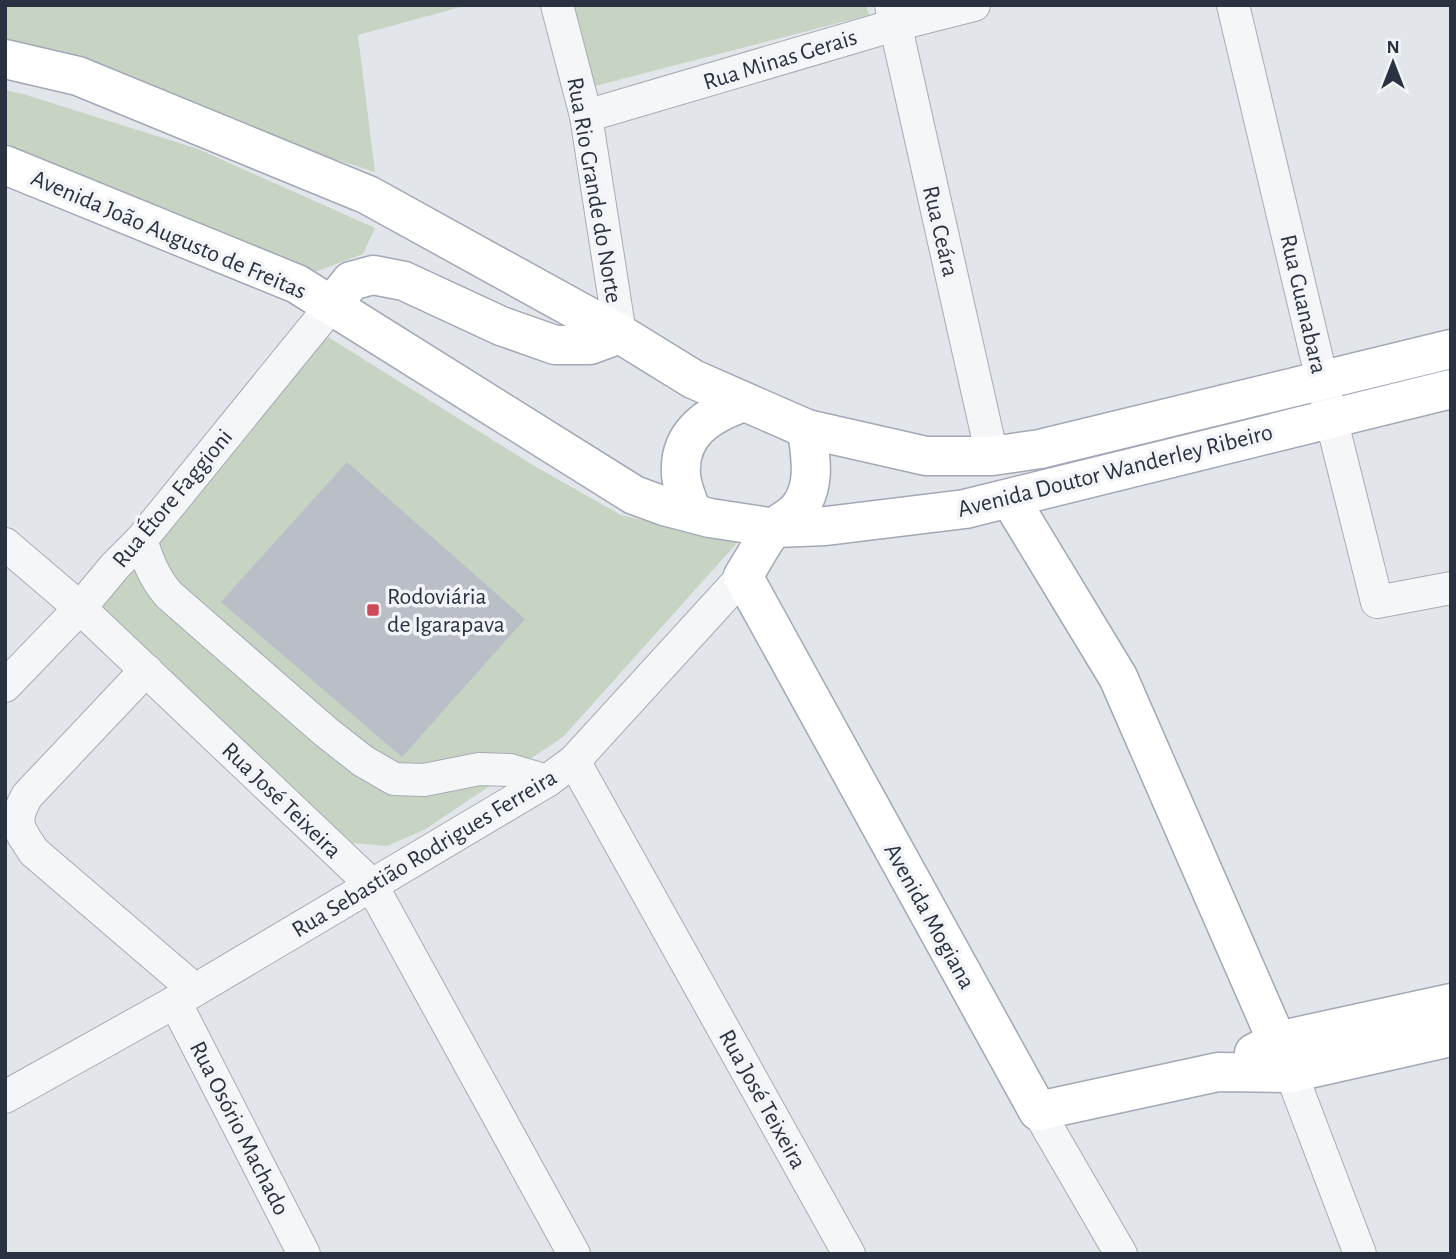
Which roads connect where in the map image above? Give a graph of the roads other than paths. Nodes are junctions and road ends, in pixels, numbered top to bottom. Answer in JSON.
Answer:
{"nodes":[{"id":1,"x":557,"y":5,"type":"edge"},
{"id":2,"x":974,"y":5,"type":"edge"},
{"id":3,"x":1233,"y":5,"type":"edge"},
{"id":4,"x":893,"y":15,"type":"edge"},
{"id":5,"x":5,"y":59,"type":"edge"},
{"id":6,"x":586,"y":116,"type":"junction"},
{"id":7,"x":5,"y":165,"type":"edge"},
{"id":8,"x":332,"y":305,"type":"junction"},
{"id":9,"x":620,"y":334,"type":"junction"},
{"id":10,"x":1451,"y":349,"type":"edge"},
{"id":11,"x":1322,"y":379,"type":"junction"},
{"id":12,"x":1451,"y":389,"type":"edge"},
{"id":13,"x":744,"y":402,"type":"junction"},
{"id":14,"x":1331,"y":418,"type":"junction"},
{"id":15,"x":807,"y":429,"type":"junction"},
{"id":16,"x":992,"y":456,"type":"junction"},
{"id":17,"x":1010,"y":499,"type":"junction"},
{"id":18,"x":692,"y":512,"type":"junction"},
{"id":19,"x":775,"y":528,"type":"junction"},
{"id":20,"x":141,"y":540,"type":"junction"},
{"id":21,"x":5,"y":544,"type":"edge"},
{"id":22,"x":743,"y":576,"type":"junction"},
{"id":23,"x":1451,"y":588,"type":"edge"},
{"id":24,"x":80,"y":608,"type":"junction"},
{"id":25,"x":146,"y":670,"type":"junction"},
{"id":26,"x":5,"y":686,"type":"edge"},
{"id":27,"x":574,"y":761,"type":"junction"},
{"id":28,"x":547,"y":781,"type":"junction"},
{"id":29,"x":370,"y":884,"type":"junction"},
{"id":30,"x":185,"y":996,"type":"junction"},
{"id":31,"x":1439,"y":1022,"type":"edge"},
{"id":32,"x":1284,"y":1057,"type":"junction"},
{"id":33,"x":5,"y":1097,"type":"edge"},
{"id":34,"x":1038,"y":1111,"type":"junction"},
{"id":35,"x":304,"y":1254,"type":"edge"},
{"id":36,"x":574,"y":1254,"type":"edge"},
{"id":37,"x":849,"y":1254,"type":"edge"},
{"id":38,"x":1121,"y":1254,"type":"edge"},
{"id":39,"x":1360,"y":1254,"type":"edge"}],
"edges":[{"from":1,"to":6,"type":"street","name":"Rua Rio Grande do Norte"},
{"from":2,"to":4,"type":"street","name":"Rua Minas Gerais"},
{"from":3,"to":11,"type":"street","name":"Rua Guanabara"},
{"from":4,"to":6,"type":"street","name":"Rua Minas Gerais"},
{"from":4,"to":16,"type":"street","name":"Rua Ceára"},
{"from":5,"to":9,"type":"main road"},
{"from":6,"to":9,"type":"street","name":"Rua Rio Grande do Norte"},
{"from":7,"to":8,"type":"main road","name":"Avenida João Augusto de Freitas"},
{"from":8,"to":9,"type":"main road"},
{"from":8,"to":18,"type":"main road","name":"Avenida João Augusto de Freitas"},
{"from":8,"to":20,"type":"street","name":"Rua Étore Faggioni"},
{"from":9,"to":13,"type":"main road"},
{"from":10,"to":11,"type":"main road","name":"Avenida Doutor Wanderley Ribeiro"},
{"from":11,"to":14,"type":"street","name":"Rua Guanabara"},
{"from":11,"to":16,"type":"main road","name":"Avenida Doutor Wanderley Ribeiro"},
{"from":12,"to":14,"type":"main road","name":"Avenida Doutor Wanderley Ribeiro"},
{"from":13,"to":15,"type":"main road"},
{"from":13,"to":18,"type":"main road"},
{"from":14,"to":17,"type":"main road","name":"Avenida Doutor Wanderley Ribeiro"},
{"from":14,"to":23,"type":"street","name":"Rua Guanabara"},
{"from":15,"to":16,"type":"main road","name":"Avenida Doutor Wanderley Ribeiro"},
{"from":15,"to":19,"type":"main road"},
{"from":17,"to":19,"type":"main road","name":"Avenida Doutor Wanderley Ribeiro"},
{"from":17,"to":32,"type":"main road"},
{"from":18,"to":19,"type":"main road"},
{"from":19,"to":22,"type":"main road","name":"Rua Sebastião Rodrigues Ferreira"},
{"from":20,"to":24,"type":"street","name":"Rua Étore Faggioni"},
{"from":20,"to":28,"type":"street"},
{"from":21,"to":24,"type":"street","name":"Rua José Teixeira"},
{"from":22,"to":27,"type":"street","name":"Rua Sebastião Rodrigues Ferreira"},
{"from":22,"to":34,"type":"main road","name":"Avenida Mogiana"},
{"from":24,"to":25,"type":"street","name":"Rua José Teixeira"},
{"from":24,"to":26,"type":"street","name":"Rua Étore Faggioni"},
{"from":25,"to":29,"type":"street","name":"Rua José Teixeira"},
{"from":25,"to":30,"type":"street"},
{"from":27,"to":28,"type":"street","name":"Rua Sebastião Rodrigues Ferreira"},
{"from":27,"to":37,"type":"street","name":"Rua José Teixeira"},
{"from":28,"to":29,"type":"street","name":"Rua Sebastião Rodrigues Ferreira"},
{"from":29,"to":30,"type":"street","name":"Rua Sebastião Rodrigues Ferreira"},
{"from":29,"to":36,"type":"street","name":"Rua José Teixeira"},
{"from":30,"to":33,"type":"street","name":"Rua Sebastião Rodrigues Ferreira"},
{"from":30,"to":35,"type":"street","name":"Rua Osório Machado"},
{"from":31,"to":32,"type":"main road"},
{"from":32,"to":34,"type":"main road"},
{"from":32,"to":39,"type":"street"},
{"from":34,"to":38,"type":"street","name":"Avenida Mogiana"}]}
